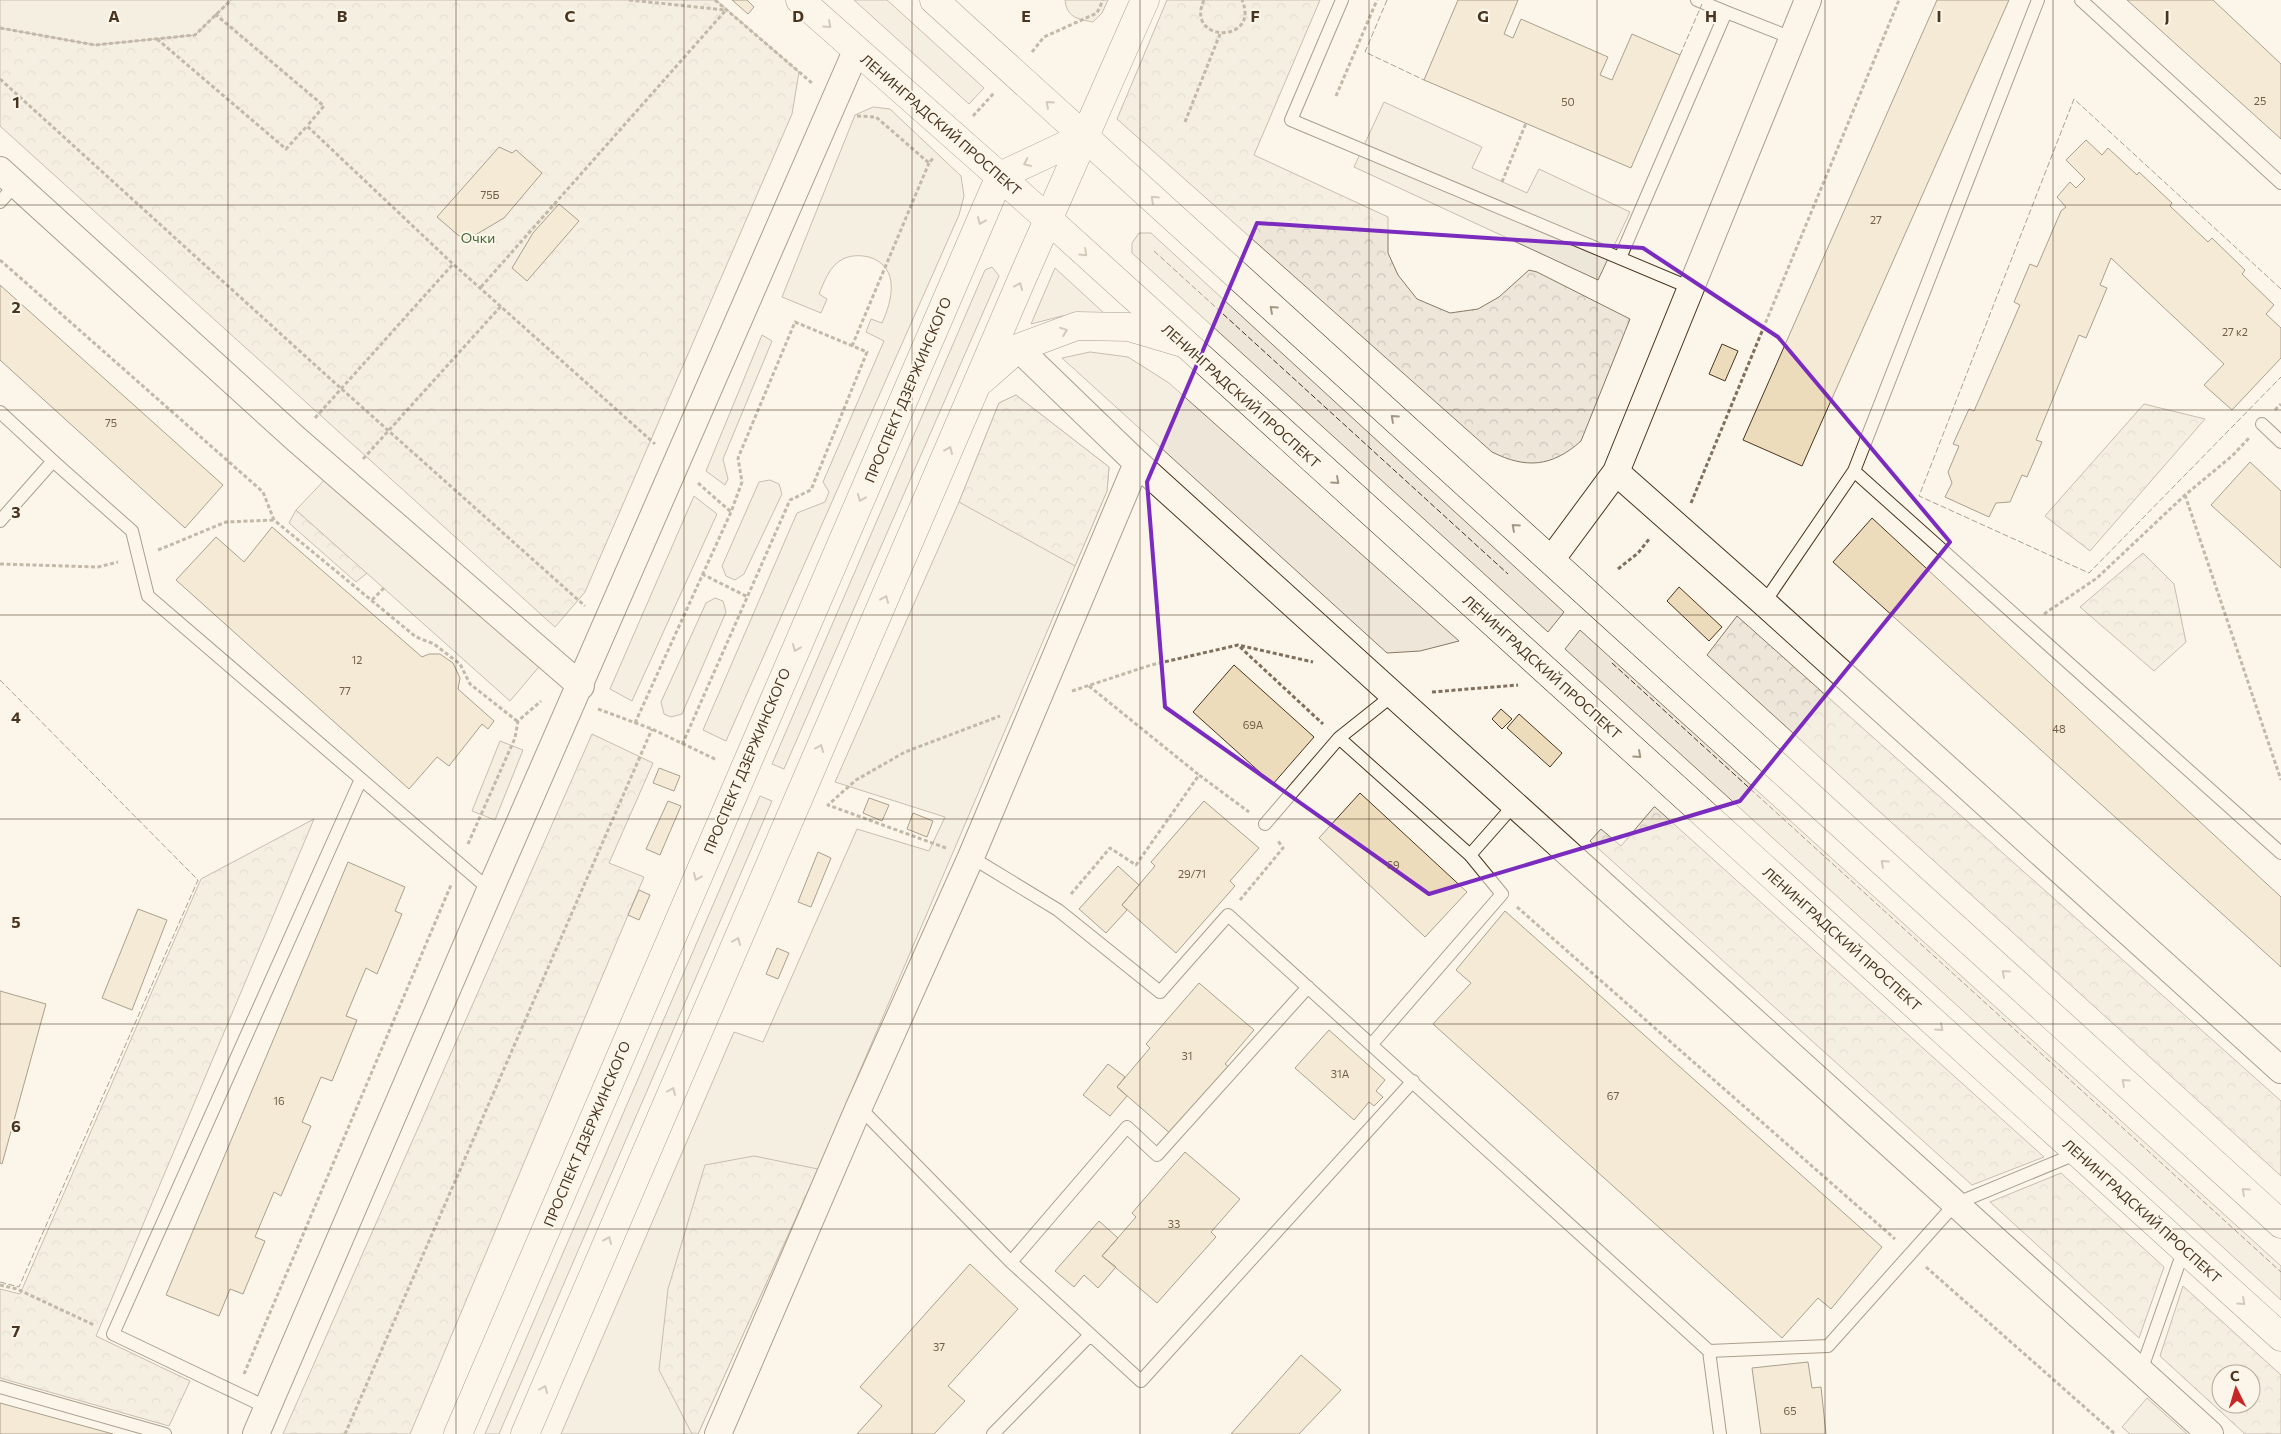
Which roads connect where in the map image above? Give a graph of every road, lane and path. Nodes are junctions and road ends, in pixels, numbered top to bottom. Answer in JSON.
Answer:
{"nodes":[{"id":1,"x":231,"y":0,"type":"edge"},
{"id":2,"x":629,"y":0,"type":"edge"},
{"id":3,"x":715,"y":0,"type":"edge"},
{"id":4,"x":800,"y":0,"type":"edge"},
{"id":5,"x":934,"y":0,"type":"edge"},
{"id":6,"x":1103,"y":0,"type":"edge"},
{"id":7,"x":1145,"y":0,"type":"edge"},
{"id":8,"x":1204,"y":0,"type":"edge"},
{"id":9,"x":1242,"y":0,"type":"edge"},
{"id":10,"x":1342,"y":0,"type":"edge"},
{"id":11,"x":1377,"y":0,"type":"edge"},
{"id":12,"x":1697,"y":0,"type":"edge"},
{"id":13,"x":1808,"y":0,"type":"edge"},
{"id":14,"x":1899,"y":0,"type":"edge"},
{"id":15,"x":2038,"y":0,"type":"edge"},
{"id":16,"x":2081,"y":0,"type":"edge"},
{"id":17,"x":726,"y":10,"type":"junction"},
{"id":18,"x":1726,"y":12,"type":"junction"},
{"id":19,"x":215,"y":14,"type":"junction"},
{"id":20,"x":0,"y":28,"type":"edge"},
{"id":21,"x":1220,"y":34,"type":"junction"},
{"id":22,"x":1044,"y":37,"type":"dead end"},
{"id":23,"x":157,"y":38,"type":"junction"},
{"id":24,"x":1792,"y":38,"type":"junction"},
{"id":25,"x":856,"y":51,"type":"junction"},
{"id":26,"x":0,"y":79,"type":"edge"},
{"id":27,"x":814,"y":84,"type":"dead end"},
{"id":28,"x":1336,"y":96,"type":"dead end"},
{"id":29,"x":1184,"y":122,"type":"dead end"},
{"id":30,"x":1526,"y":124,"type":"dead end"},
{"id":31,"x":307,"y":126,"type":"junction"},
{"id":32,"x":1085,"y":136,"type":"junction"},
{"id":33,"x":929,"y":163,"type":"dead end"},
{"id":34,"x":1000,"y":176,"type":"junction"},
{"id":35,"x":1502,"y":182,"type":"dead end"},
{"id":36,"x":2281,"y":182,"type":"edge"},
{"id":37,"x":5,"y":186,"type":"edge"},
{"id":38,"x":1048,"y":220,"type":"junction"},
{"id":39,"x":1620,"y":258,"type":"junction"},
{"id":40,"x":0,"y":260,"type":"edge"},
{"id":41,"x":453,"y":264,"type":"junction"},
{"id":42,"x":481,"y":287,"type":"junction"},
{"id":43,"x":1691,"y":288,"type":"junction"},
{"id":44,"x":501,"y":306,"type":"junction"},
{"id":45,"x":1183,"y":343,"type":"junction"},
{"id":46,"x":852,"y":346,"type":"junction"},
{"id":47,"x":1018,"y":348,"type":"junction"},
{"id":48,"x":978,"y":384,"type":"junction"},
{"id":49,"x":341,"y":389,"type":"junction"},
{"id":50,"x":2281,"y":404,"type":"edge"},
{"id":51,"x":0,"y":412,"type":"edge"},
{"id":52,"x":2262,"y":424,"type":"junction"},
{"id":53,"x":388,"y":431,"type":"junction"},
{"id":54,"x":296,"y":439,"type":"junction"},
{"id":55,"x":2281,"y":442,"type":"edge"},
{"id":56,"x":53,"y":461,"type":"junction"},
{"id":57,"x":1137,"y":463,"type":"junction"},
{"id":58,"x":677,"y":464,"type":"junction"},
{"id":59,"x":1854,"y":471,"type":"junction"},
{"id":60,"x":1616,"y":472,"type":"junction"},
{"id":61,"x":344,"y":480,"type":"junction"},
{"id":62,"x":2185,"y":495,"type":"junction"},
{"id":63,"x":1690,"y":507,"type":"dead end"},
{"id":64,"x":730,"y":512,"type":"junction"},
{"id":65,"x":0,"y":521,"type":"edge"},
{"id":66,"x":1551,"y":560,"type":"junction"},
{"id":67,"x":702,"y":574,"type":"junction"},
{"id":68,"x":384,"y":588,"type":"dead end"},
{"id":69,"x":748,"y":597,"type":"junction"},
{"id":70,"x":372,"y":600,"type":"junction"},
{"id":71,"x":1764,"y":603,"type":"junction"},
{"id":72,"x":591,"y":611,"type":"dead end"},
{"id":73,"x":2026,"y":626,"type":"junction"},
{"id":74,"x":1238,"y":645,"type":"junction"},
{"id":75,"x":1314,"y":662,"type":"dead end"},
{"id":76,"x":1518,"y":685,"type":"dead end"},
{"id":77,"x":1088,"y":686,"type":"junction"},
{"id":78,"x":578,"y":693,"type":"junction"},
{"id":79,"x":1393,"y":695,"type":"junction"},
{"id":80,"x":1036,"y":703,"type":"junction"},
{"id":81,"x":518,"y":721,"type":"dead end"},
{"id":82,"x":635,"y":723,"type":"junction"},
{"id":83,"x":652,"y":730,"type":"junction"},
{"id":84,"x":1339,"y":738,"type":"junction"},
{"id":85,"x":682,"y":745,"type":"junction"},
{"id":86,"x":717,"y":760,"type":"dead end"},
{"id":87,"x":1199,"y":776,"type":"junction"},
{"id":88,"x":361,"y":779,"type":"junction"},
{"id":89,"x":2281,"y":780,"type":"edge"},
{"id":90,"x":1514,"y":805,"type":"junction"},
{"id":91,"x":1265,"y":824,"type":"junction"},
{"id":92,"x":2281,"y":853,"type":"edge"},
{"id":93,"x":1470,"y":855,"type":"junction"},
{"id":94,"x":971,"y":857,"type":"junction"},
{"id":95,"x":490,"y":890,"type":"junction"},
{"id":96,"x":1502,"y":894,"type":"junction"},
{"id":97,"x":1058,"y":910,"type":"junction"},
{"id":98,"x":1228,"y":915,"type":"junction"},
{"id":99,"x":1308,"y":987,"type":"junction"},
{"id":100,"x":1372,"y":1044,"type":"junction"},
{"id":101,"x":2281,"y":1070,"type":"edge"},
{"id":102,"x":1413,"y":1081,"type":"junction"},
{"id":103,"x":859,"y":1107,"type":"junction"},
{"id":104,"x":2078,"y":1154,"type":"junction"},
{"id":105,"x":1955,"y":1204,"type":"junction"},
{"id":106,"x":2281,"y":1224,"type":"edge"},
{"id":107,"x":2184,"y":1249,"type":"junction"},
{"id":108,"x":1911,"y":1253,"type":"junction"},
{"id":109,"x":1011,"y":1262,"type":"junction"},
{"id":110,"x":0,"y":1285,"type":"edge"},
{"id":111,"x":113,"y":1334,"type":"junction"},
{"id":112,"x":1090,"y":1335,"type":"junction"},
{"id":113,"x":2281,"y":1337,"type":"edge"},
{"id":114,"x":1709,"y":1351,"type":"junction"},
{"id":115,"x":2141,"y":1371,"type":"junction"},
{"id":116,"x":0,"y":1387,"type":"edge"},
{"id":117,"x":268,"y":1408,"type":"junction"},
{"id":118,"x":165,"y":1434,"type":"edge"},
{"id":119,"x":256,"y":1434,"type":"edge"},
{"id":120,"x":345,"y":1434,"type":"edge"},
{"id":121,"x":458,"y":1434,"type":"edge"},
{"id":122,"x":525,"y":1434,"type":"edge"},
{"id":123,"x":718,"y":1434,"type":"edge"},
{"id":124,"x":993,"y":1434,"type":"edge"},
{"id":125,"x":1720,"y":1434,"type":"edge"},
{"id":126,"x":2115,"y":1434,"type":"edge"},
{"id":127,"x":2210,"y":1434,"type":"edge"}],
"edges":[{"from":1,"to":19,"type":"path"},
{"from":2,"to":17,"type":"path"},
{"from":3,"to":17,"type":"path"},
{"from":4,"to":25,"type":"main road","name":"ЛЕНИНГРАДСКИЙ ПРОСПЕКТ","one_way":true},
{"from":32,"to":5,"type":"main road","one_way":true},
{"from":6,"to":22,"type":"path"},
{"from":7,"to":32,"type":"main road"},
{"from":8,"to":21,"type":"path"},
{"from":9,"to":21,"type":"path"},
{"from":10,"to":39,"type":"lane"},
{"from":11,"to":28,"type":"path"},
{"from":12,"to":18,"type":"lane"},
{"from":13,"to":24,"type":"street"},
{"from":14,"to":63,"type":"path"},
{"from":15,"to":59,"type":"lane"},
{"from":16,"to":36,"type":"lane"},
{"from":17,"to":27,"type":"path"},
{"from":17,"to":42,"type":"path"},
{"from":18,"to":24,"type":"lane"},
{"from":18,"to":39,"type":"lane"},
{"from":19,"to":23,"type":"path"},
{"from":19,"to":31,"type":"path"},
{"from":20,"to":23,"type":"path"},
{"from":21,"to":29,"type":"path"},
{"from":23,"to":31,"type":"path"},
{"from":24,"to":43,"type":"street"},
{"from":25,"to":34,"type":"main road","name":"ЛЕНИНГРАДСКИЙ ПРОСПЕКТ"},
{"from":25,"to":58,"type":"street"},
{"from":26,"to":49,"type":"path"},
{"from":30,"to":35,"type":"path"},
{"from":31,"to":41,"type":"path"},
{"from":32,"to":34,"type":"main road","one_way":true},
{"from":32,"to":38,"type":"main road"},
{"from":66,"to":32,"type":"main road","one_way":true},
{"from":33,"to":46,"type":"path"},
{"from":34,"to":38,"type":"main road","name":"ЛЕНИНГРАДСКИЙ ПРОСПЕКТ"},
{"from":34,"to":121,"type":"main road","name":"ПРОСПЕКТ ДЗЕРЖИНСКОГО","one_way":true},
{"from":37,"to":54,"type":"street"},
{"from":38,"to":45,"type":"main road","name":"ЛЕНИНГРАДСКИЙ ПРОСПЕКТ","one_way":true},
{"from":48,"to":38,"type":"main road","one_way":true},
{"from":39,"to":43,"type":"lane"},
{"from":40,"to":70,"type":"path"},
{"from":41,"to":42,"type":"path"},
{"from":41,"to":49,"type":"path"},
{"from":42,"to":44,"type":"path"},
{"from":43,"to":60,"type":"street"},
{"from":44,"to":53,"type":"path"},
{"from":44,"to":58,"type":"path"},
{"from":47,"to":45,"type":"main road","one_way":true},
{"from":45,"to":104,"type":"main road","name":"ЛЕНИНГРАДСКИЙ ПРОСПЕКТ","one_way":true},
{"from":46,"to":64,"type":"path"},
{"from":46,"to":69,"type":"path"},
{"from":47,"to":48,"type":"main road"},
{"from":47,"to":57,"type":"street"},
{"from":122,"to":48,"type":"main road","one_way":true},
{"from":49,"to":53,"type":"path"},
{"from":49,"to":54,"type":"path"},
{"from":50,"to":52,"type":"path"},
{"from":51,"to":56,"type":"lane"},
{"from":52,"to":55,"type":"lane"},
{"from":52,"to":62,"type":"path"},
{"from":53,"to":61,"type":"path"},
{"from":53,"to":72,"type":"path"},
{"from":54,"to":61,"type":"street"},
{"from":56,"to":65,"type":"lane"},
{"from":56,"to":88,"type":"lane"},
{"from":57,"to":79,"type":"street"},
{"from":57,"to":80,"type":"street"},
{"from":58,"to":64,"type":"path"},
{"from":58,"to":78,"type":"street"},
{"from":59,"to":71,"type":"lane"},
{"from":59,"to":73,"type":"lane"},
{"from":60,"to":66,"type":"street"},
{"from":60,"to":71,"type":"street"},
{"from":61,"to":78,"type":"street"},
{"from":62,"to":73,"type":"path"},
{"from":62,"to":89,"type":"path"},
{"from":64,"to":67,"type":"path"},
{"from":106,"to":66,"type":"main road","one_way":true},
{"from":67,"to":69,"type":"path"},
{"from":67,"to":82,"type":"path"},
{"from":68,"to":70,"type":"path"},
{"from":69,"to":85,"type":"path"},
{"from":70,"to":81,"type":"path"},
{"from":71,"to":101,"type":"street"},
{"from":73,"to":92,"type":"lane"},
{"from":74,"to":75,"type":"path"},
{"from":74,"to":77,"type":"path"},
{"from":74,"to":84,"type":"path"},
{"from":76,"to":79,"type":"path"},
{"from":77,"to":80,"type":"path"},
{"from":77,"to":87,"type":"path"},
{"from":78,"to":82,"type":"path"},
{"from":78,"to":95,"type":"street"},
{"from":79,"to":84,"type":"lane"},
{"from":79,"to":90,"type":"street"},
{"from":80,"to":94,"type":"street"},
{"from":80,"to":94,"type":"path"},
{"from":82,"to":83,"type":"path"},
{"from":83,"to":85,"type":"path"},
{"from":83,"to":120,"type":"path"},
{"from":84,"to":91,"type":"lane"},
{"from":84,"to":93,"type":"lane"},
{"from":85,"to":86,"type":"path"},
{"from":87,"to":91,"type":"path"},
{"from":87,"to":97,"type":"path"},
{"from":88,"to":95,"type":"lane"},
{"from":88,"to":111,"type":"lane"},
{"from":90,"to":93,"type":"lane"},
{"from":90,"to":105,"type":"street"},
{"from":91,"to":98,"type":"path"},
{"from":93,"to":96,"type":"lane"},
{"from":94,"to":97,"type":"lane"},
{"from":94,"to":103,"type":"street"},
{"from":95,"to":117,"type":"street"},
{"from":96,"to":100,"type":"lane"},
{"from":96,"to":108,"type":"path"},
{"from":97,"to":98,"type":"lane"},
{"from":98,"to":99,"type":"lane"},
{"from":99,"to":100,"type":"lane"},
{"from":99,"to":109,"type":"lane"},
{"from":100,"to":102,"type":"lane"},
{"from":102,"to":112,"type":"lane"},
{"from":102,"to":114,"type":"lane"},
{"from":103,"to":109,"type":"lane"},
{"from":103,"to":123,"type":"street"},
{"from":104,"to":105,"type":"lane"},
{"from":104,"to":107,"type":"main road","name":"ЛЕНИНГРАДСКИЙ ПРОСПЕКТ"},
{"from":105,"to":108,"type":"lane"},
{"from":105,"to":115,"type":"street"},
{"from":107,"to":113,"type":"main road","name":"ЛЕНИНГРАДСКИЙ ПРОСПЕКТ","one_way":true},
{"from":107,"to":115,"type":"lane"},
{"from":108,"to":114,"type":"lane"},
{"from":108,"to":126,"type":"path"},
{"from":109,"to":112,"type":"lane"},
{"from":110,"to":111,"type":"path"},
{"from":111,"to":117,"type":"lane"},
{"from":112,"to":124,"type":"lane"},
{"from":114,"to":125,"type":"lane"},
{"from":115,"to":127,"type":"street"},
{"from":116,"to":118,"type":"lane"},
{"from":117,"to":119,"type":"street"}]}
